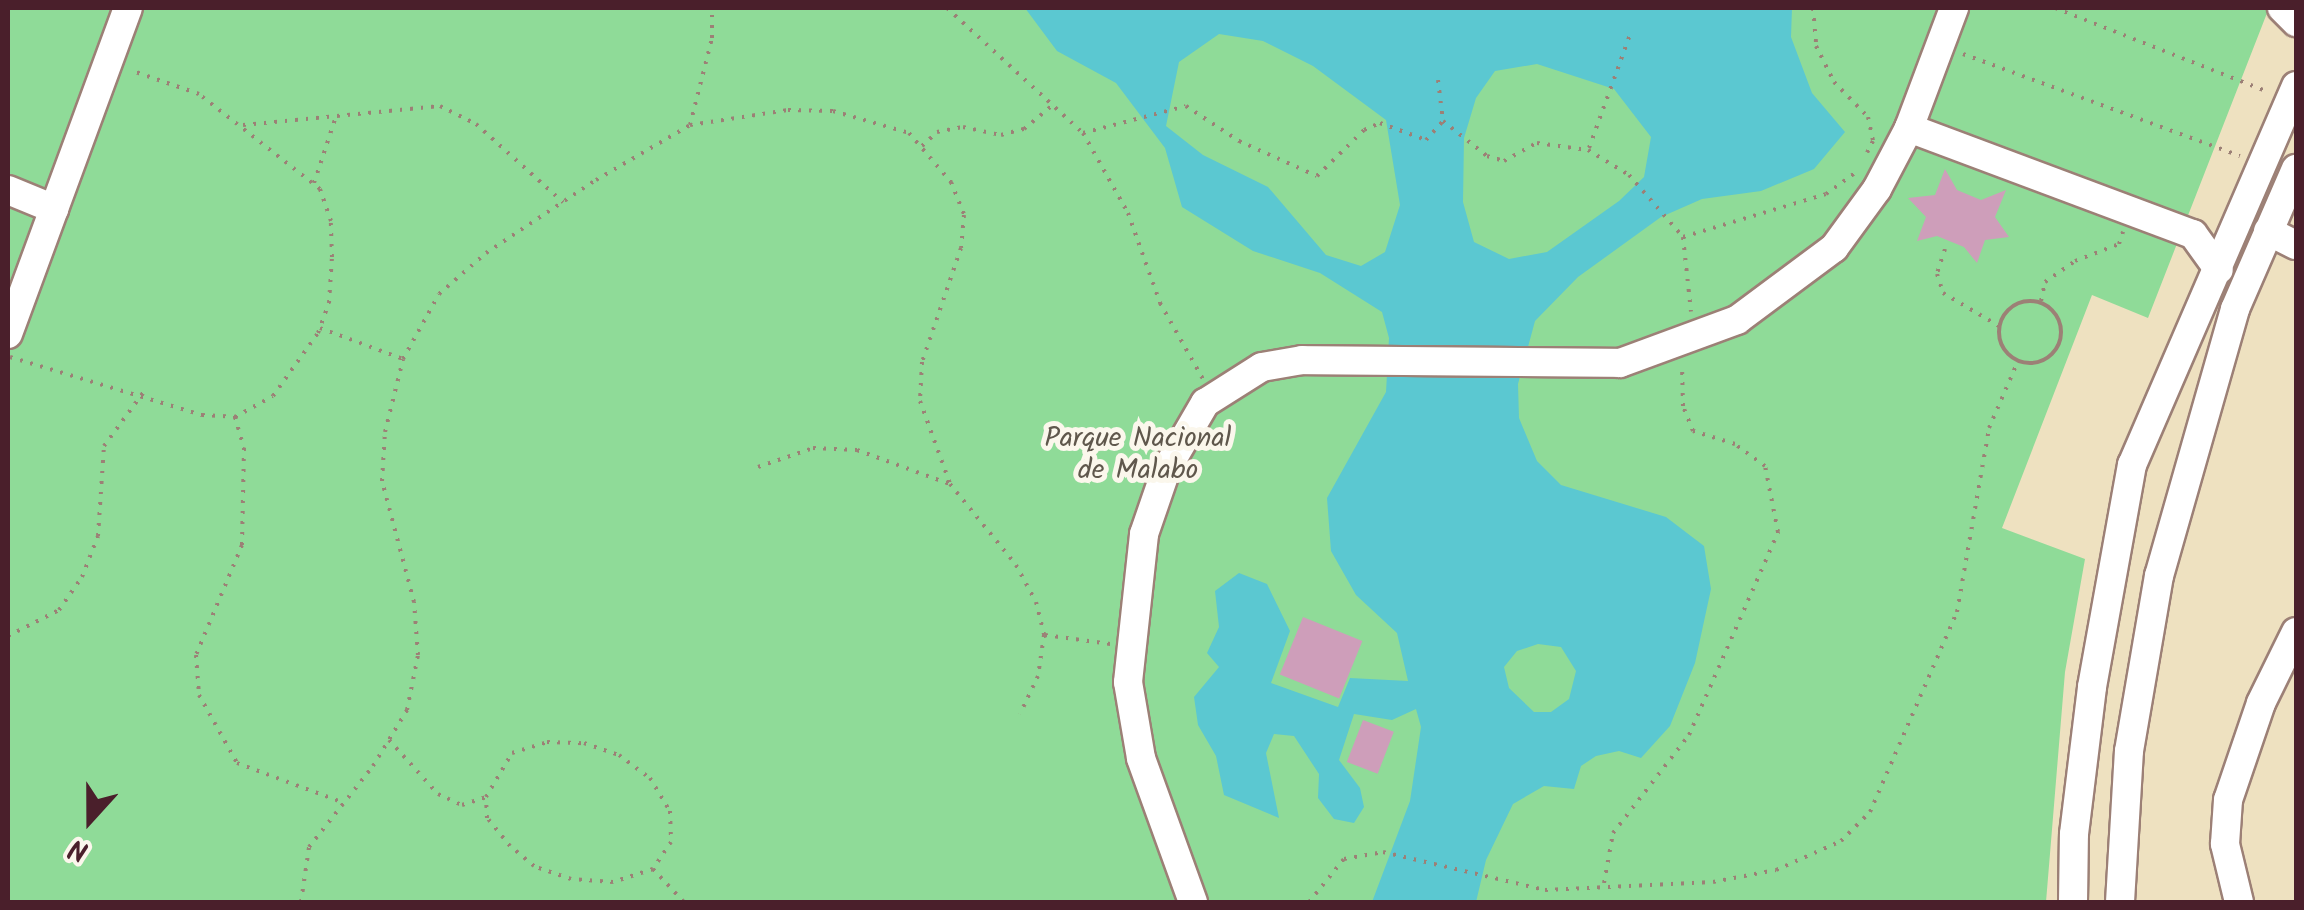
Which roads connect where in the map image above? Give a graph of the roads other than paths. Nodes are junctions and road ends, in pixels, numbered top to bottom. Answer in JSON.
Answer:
{"nodes":[{"id":1,"x":128,"y":8,"type":"edge"},
{"id":2,"x":1954,"y":8,"type":"edge"},
{"id":3,"x":2294,"y":94,"type":"edge"},
{"id":4,"x":1909,"y":128,"type":"junction"},
{"id":5,"x":2296,"y":169,"type":"edge"},
{"id":6,"x":8,"y":190,"type":"edge"},
{"id":7,"x":54,"y":209,"type":"junction"},
{"id":8,"x":2238,"y":224,"type":"junction"},
{"id":9,"x":2268,"y":231,"type":"junction"},
{"id":10,"x":2193,"y":234,"type":"junction"},
{"id":11,"x":2296,"y":245,"type":"edge"},
{"id":12,"x":2219,"y":270,"type":"junction"},
{"id":13,"x":8,"y":334,"type":"edge"},
{"id":14,"x":2176,"y":374,"type":"junction"},
{"id":15,"x":2209,"y":390,"type":"junction"},
{"id":16,"x":2296,"y":632,"type":"edge"},
{"id":17,"x":1193,"y":902,"type":"edge"},
{"id":18,"x":2073,"y":902,"type":"edge"},
{"id":19,"x":2120,"y":902,"type":"edge"},
{"id":20,"x":2239,"y":902,"type":"edge"}],
"edges":[{"from":1,"to":7,"type":"street"},
{"from":2,"to":4,"type":"street"},
{"from":3,"to":8,"type":"street"},
{"from":4,"to":10,"type":"street"},
{"from":4,"to":17,"type":"street"},
{"from":5,"to":9,"type":"street"},
{"from":6,"to":7,"type":"street"},
{"from":7,"to":13,"type":"street"},
{"from":8,"to":10,"type":"street"},
{"from":8,"to":12,"type":"street"},
{"from":9,"to":11,"type":"street"},
{"from":9,"to":15,"type":"street"},
{"from":10,"to":12,"type":"street"},
{"from":12,"to":14,"type":"street"},
{"from":14,"to":15,"type":"street"},
{"from":14,"to":18,"type":"street"},
{"from":15,"to":19,"type":"street"},
{"from":16,"to":20,"type":"street"}]}
